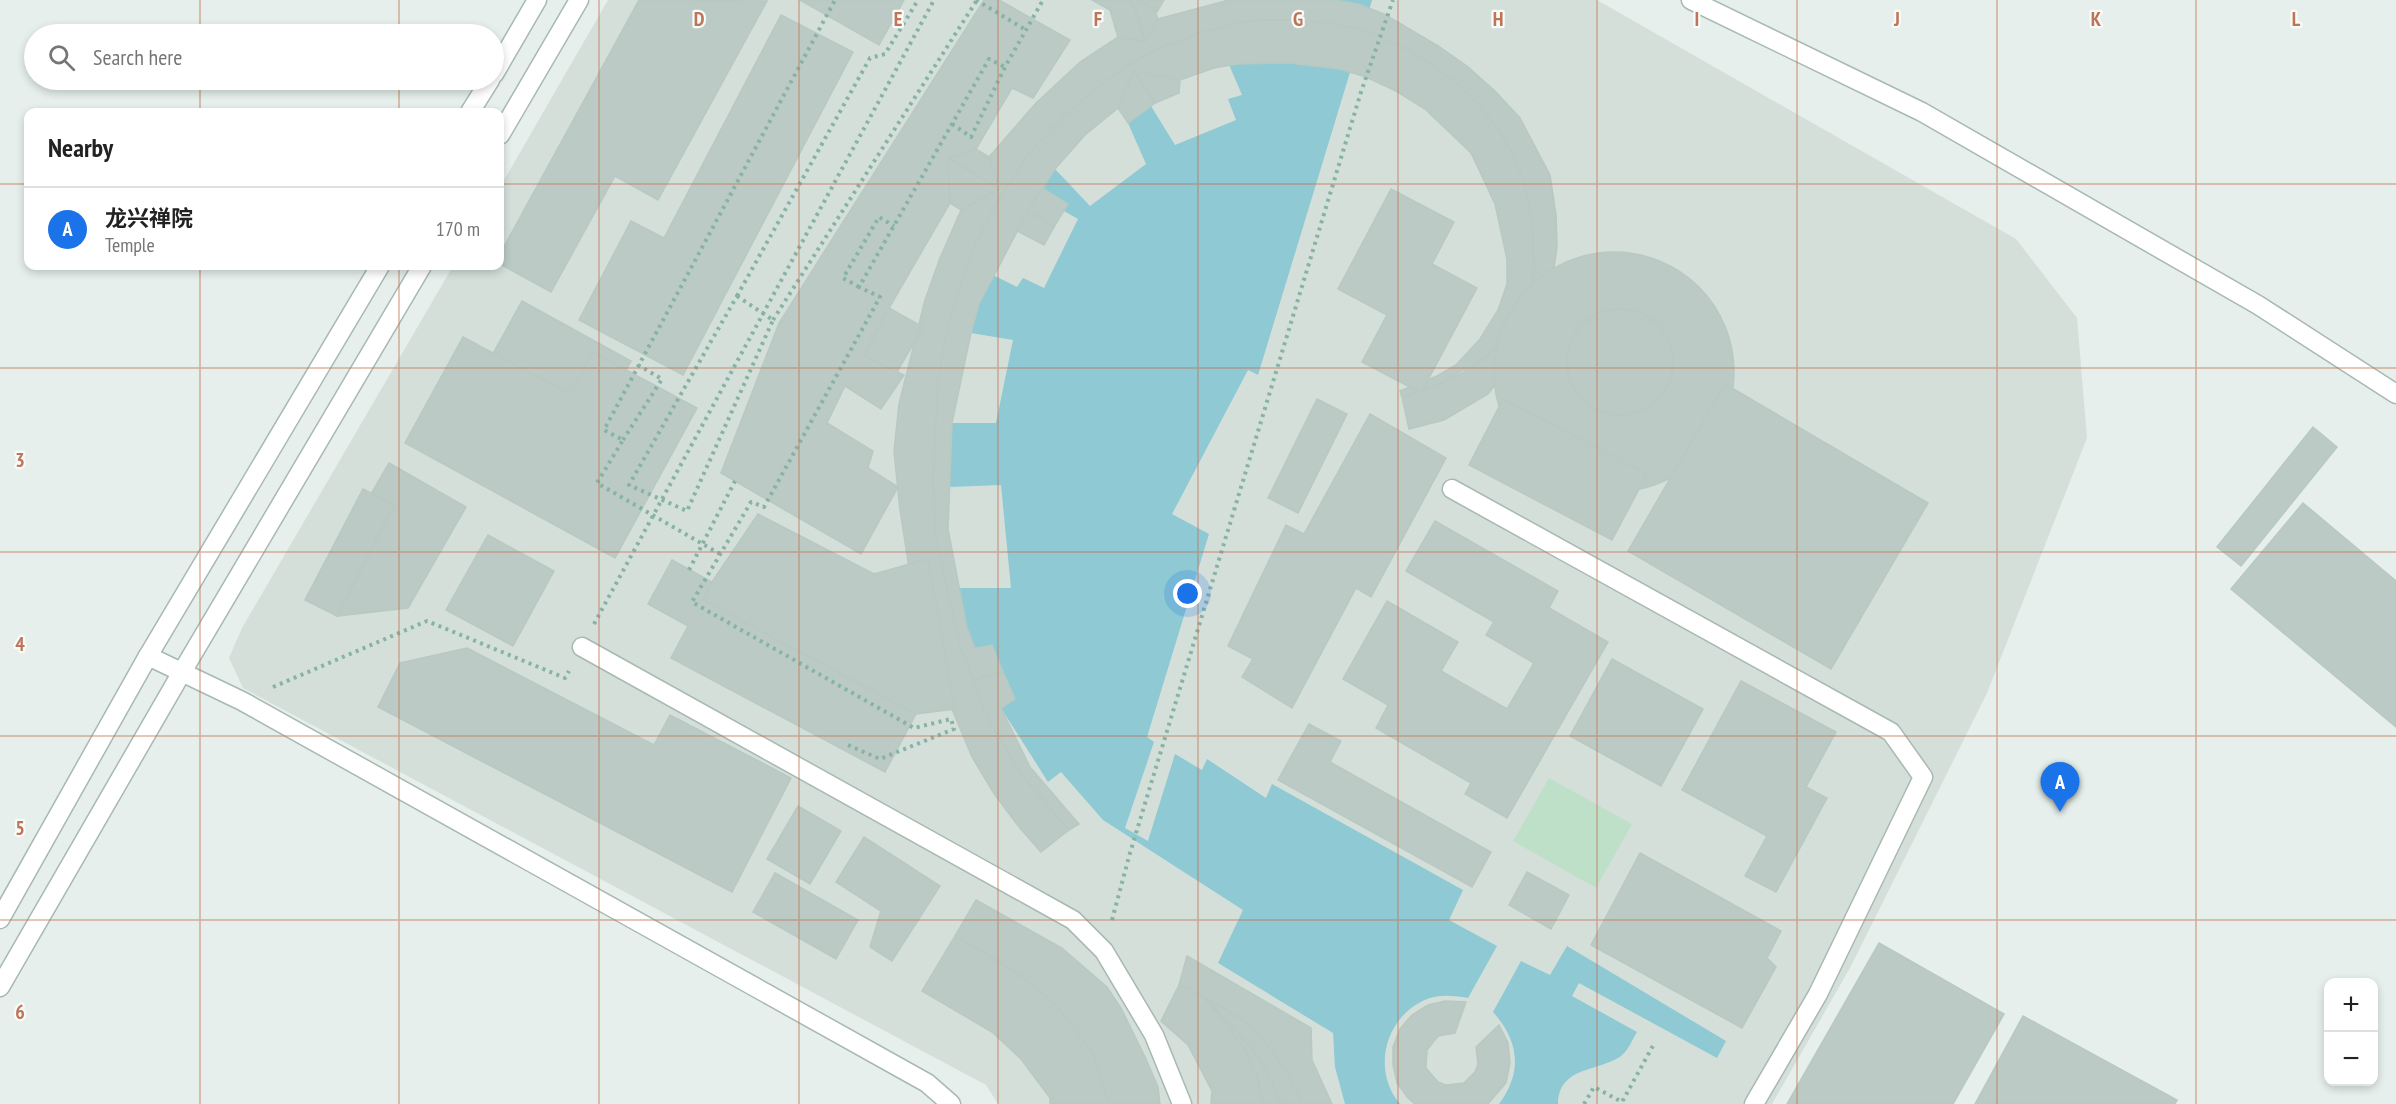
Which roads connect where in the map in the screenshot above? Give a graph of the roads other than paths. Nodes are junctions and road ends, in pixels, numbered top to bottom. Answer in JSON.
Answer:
{"nodes":[{"id":1,"x":537,"y":0,"type":"edge"},
{"id":2,"x":579,"y":0,"type":"edge"},
{"id":3,"x":1691,"y":0,"type":"edge"},
{"id":4,"x":504,"y":57,"type":"edge"},
{"id":5,"x":484,"y":90,"type":"edge"},
{"id":6,"x":472,"y":108,"type":"edge"},
{"id":7,"x":504,"y":128,"type":"edge"},
{"id":8,"x":378,"y":270,"type":"edge"},
{"id":9,"x":420,"y":270,"type":"edge"},
{"id":10,"x":2396,"y":394,"type":"edge"},
{"id":11,"x":1452,"y":489,"type":"dead end"},
{"id":12,"x":582,"y":647,"type":"road end"},
{"id":13,"x":148,"y":656,"type":"junction"},
{"id":14,"x":182,"y":672,"type":"junction"},
{"id":15,"x":0,"y":919,"type":"edge"},
{"id":16,"x":0,"y":987,"type":"edge"},
{"id":17,"x":951,"y":1104,"type":"edge"},
{"id":18,"x":1182,"y":1104,"type":"edge"},
{"id":19,"x":1754,"y":1104,"type":"edge"}],
"edges":[{"from":1,"to":4,"type":"street"},
{"from":2,"to":7,"type":"street"},
{"from":3,"to":10,"type":"street"},
{"from":5,"to":6,"type":"street"},
{"from":8,"to":13,"type":"street"},
{"from":9,"to":14,"type":"street"},
{"from":11,"to":19,"type":"street"},
{"from":12,"to":18,"type":"street"},
{"from":13,"to":14,"type":"street"},
{"from":13,"to":15,"type":"street"},
{"from":14,"to":16,"type":"street"},
{"from":14,"to":17,"type":"street"}]}
